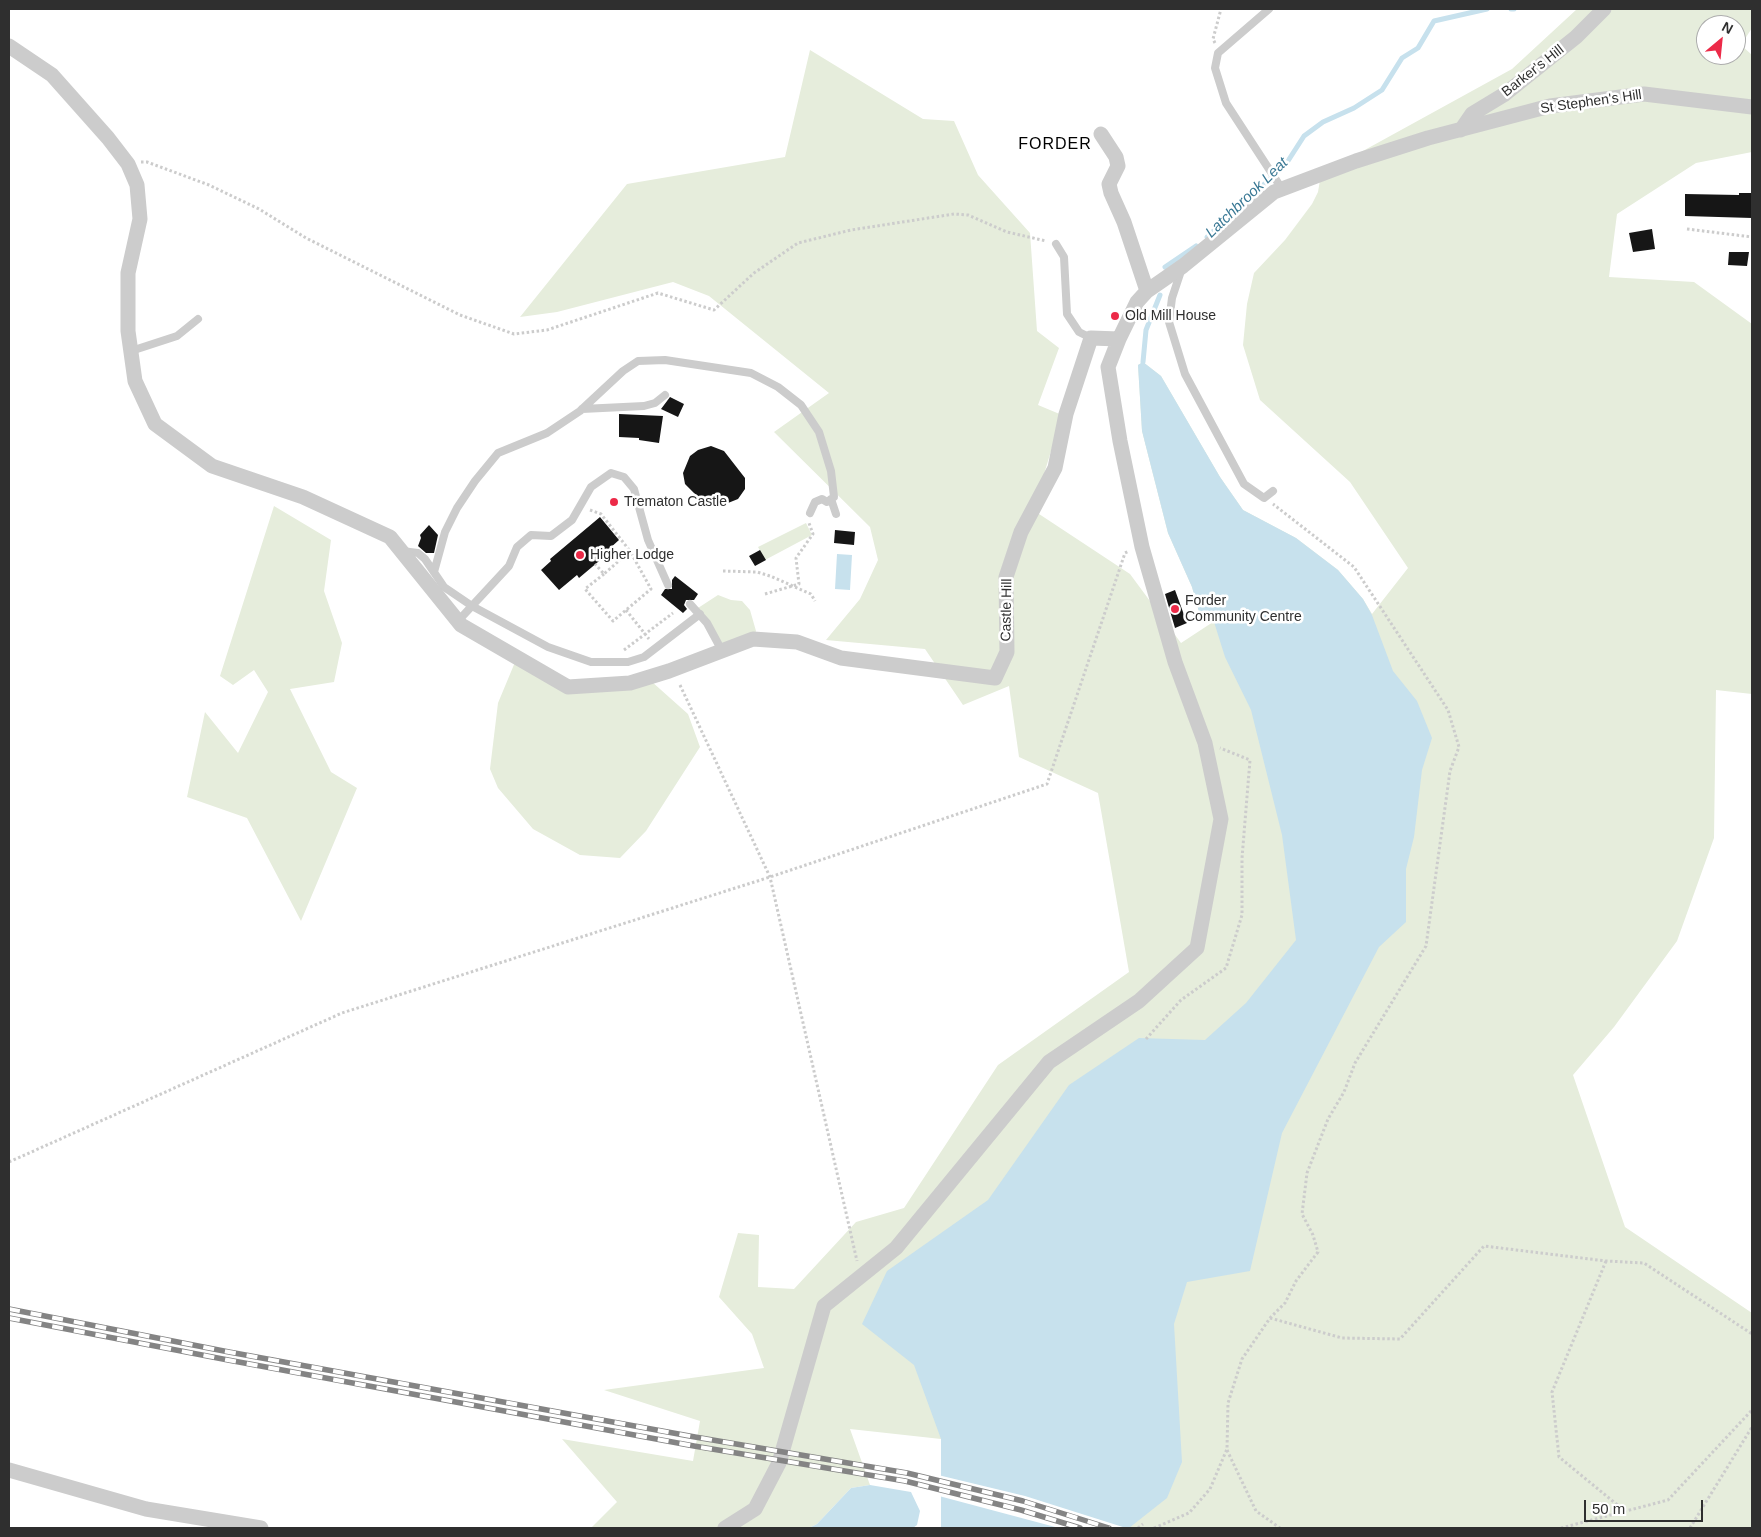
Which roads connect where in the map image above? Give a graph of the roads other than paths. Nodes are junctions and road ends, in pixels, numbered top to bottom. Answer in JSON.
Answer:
{"nodes":[{"id":1,"x":1269,"y":9,"type":"edge"},
{"id":2,"x":1604,"y":9,"type":"edge"},
{"id":3,"x":9,"y":46,"type":"edge"},
{"id":4,"x":1752,"y":107,"type":"edge"},
{"id":5,"x":1461,"y":130,"type":"junction"},
{"id":6,"x":1101,"y":134,"type":"dead end"},
{"id":7,"x":1279,"y":184,"type":"junction"},
{"id":8,"x":1056,"y":244,"type":"road end"},
{"id":9,"x":1183,"y":266,"type":"junction"},
{"id":10,"x":1147,"y":291,"type":"junction"},
{"id":11,"x":198,"y":319,"type":"dead end"},
{"id":12,"x":1091,"y":338,"type":"junction"},
{"id":13,"x":1118,"y":339,"type":"junction"},
{"id":14,"x":131,"y":351,"type":"junction"},
{"id":15,"x":665,"y":395,"type":"dead end"},
{"id":16,"x":582,"y":409,"type":"junction"},
{"id":17,"x":1273,"y":491,"type":"dead end"},
{"id":18,"x":831,"y":499,"type":"junction"},
{"id":19,"x":810,"y":513,"type":"road end"},
{"id":20,"x":836,"y":514,"type":"dead end"},
{"id":21,"x":402,"y":551,"type":"junction"},
{"id":22,"x":434,"y":572,"type":"junction"},
{"id":23,"x":668,"y":585,"type":"dead end"},
{"id":24,"x":690,"y":604,"type":"dead end"},
{"id":25,"x":472,"y":606,"type":"junction"},
{"id":26,"x":700,"y":614,"type":"junction"},
{"id":27,"x":458,"y":621,"type":"junction"},
{"id":28,"x":721,"y":650,"type":"junction"},
{"id":29,"x":9,"y":1470,"type":"edge"},
{"id":30,"x":261,"y":1528,"type":"edge"},
{"id":31,"x":725,"y":1528,"type":"edge"}],
"edges":[{"from":1,"to":7,"type":"lane"},
{"from":2,"to":5,"type":"street","name":"Barker's Hill"},
{"from":3,"to":14,"type":"street"},
{"from":4,"to":5,"type":"street","name":"St Stephen's Hill"},
{"from":5,"to":7,"type":"street","name":"St Stephen's Hill"},
{"from":6,"to":10,"type":"street"},
{"from":7,"to":9,"type":"street","name":"St Stephen's Hill"},
{"from":8,"to":12,"type":"lane"},
{"from":9,"to":10,"type":"street","name":"St Stephen's Hill"},
{"from":9,"to":17,"type":"lane"},
{"from":10,"to":13,"type":"street","name":"St Stephen's Hill"},
{"from":11,"to":14,"type":"lane"},
{"from":12,"to":13,"type":"street"},
{"from":12,"to":28,"type":"street","name":"Castle Hill"},
{"from":13,"to":31,"type":"street","name":"St Stephen's Hill"},
{"from":14,"to":21,"type":"street"},
{"from":15,"to":16,"type":"lane"},
{"from":16,"to":18,"type":"lane"},
{"from":16,"to":22,"type":"lane"},
{"from":18,"to":19,"type":"lane"},
{"from":18,"to":20,"type":"lane"},
{"from":21,"to":22,"type":"lane"},
{"from":21,"to":27,"type":"street"},
{"from":22,"to":25,"type":"lane"},
{"from":23,"to":25,"type":"lane"},
{"from":24,"to":26,"type":"lane"},
{"from":25,"to":26,"type":"lane"},
{"from":25,"to":27,"type":"lane"},
{"from":26,"to":28,"type":"lane"},
{"from":27,"to":28,"type":"street","name":"Castle Hill"},
{"from":29,"to":30,"type":"street"}]}
